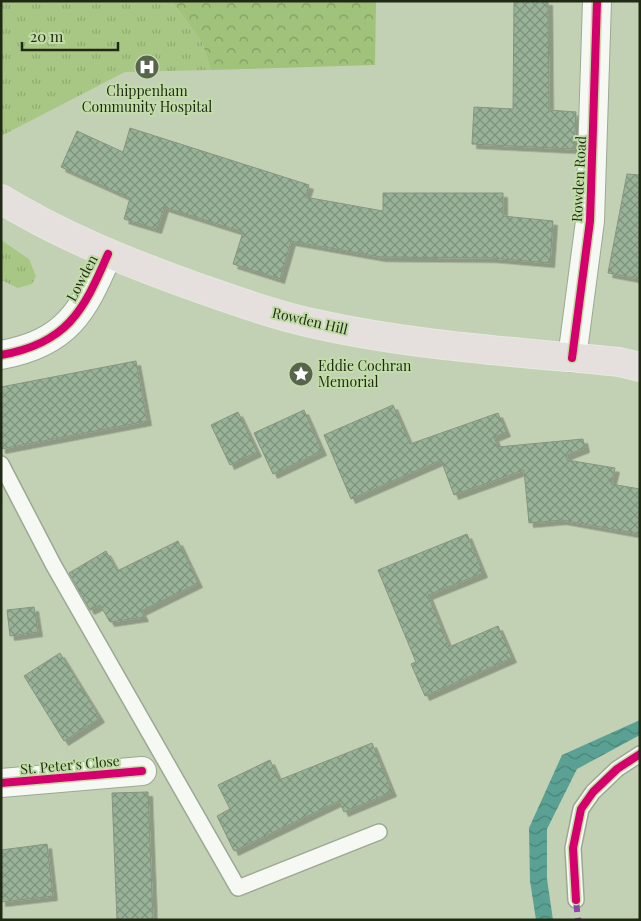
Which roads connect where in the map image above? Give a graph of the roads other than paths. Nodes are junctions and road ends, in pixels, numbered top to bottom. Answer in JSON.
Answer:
{"nodes":[{"id":1,"x":597,"y":1,"type":"edge"},
{"id":2,"x":1,"y":199,"type":"edge"},
{"id":3,"x":108,"y":254,"type":"junction"},
{"id":4,"x":1,"y":356,"type":"edge"},
{"id":5,"x":572,"y":358,"type":"junction"},
{"id":6,"x":640,"y":367,"type":"edge"},
{"id":7,"x":1,"y":464,"type":"edge"},
{"id":8,"x":640,"y":754,"type":"edge"},
{"id":9,"x":142,"y":771,"type":"dead end"},
{"id":10,"x":1,"y":784,"type":"edge"},
{"id":11,"x":379,"y":832,"type":"dead end"},
{"id":12,"x":576,"y":900,"type":"dead end"}],
"edges":[{"from":1,"to":5,"type":"street","name":"Rowden Road"},
{"from":2,"to":3,"type":"main road","name":"Rowden Hill"},
{"from":3,"to":4,"type":"street","name":"Lowden"},
{"from":3,"to":5,"type":"main road","name":"Rowden Hill"},
{"from":5,"to":6,"type":"main road","name":"Rowden Hill"},
{"from":7,"to":11,"type":"lane"},
{"from":8,"to":12,"type":"lane"},
{"from":9,"to":10,"type":"street","name":"St. Peter's Close"}]}
